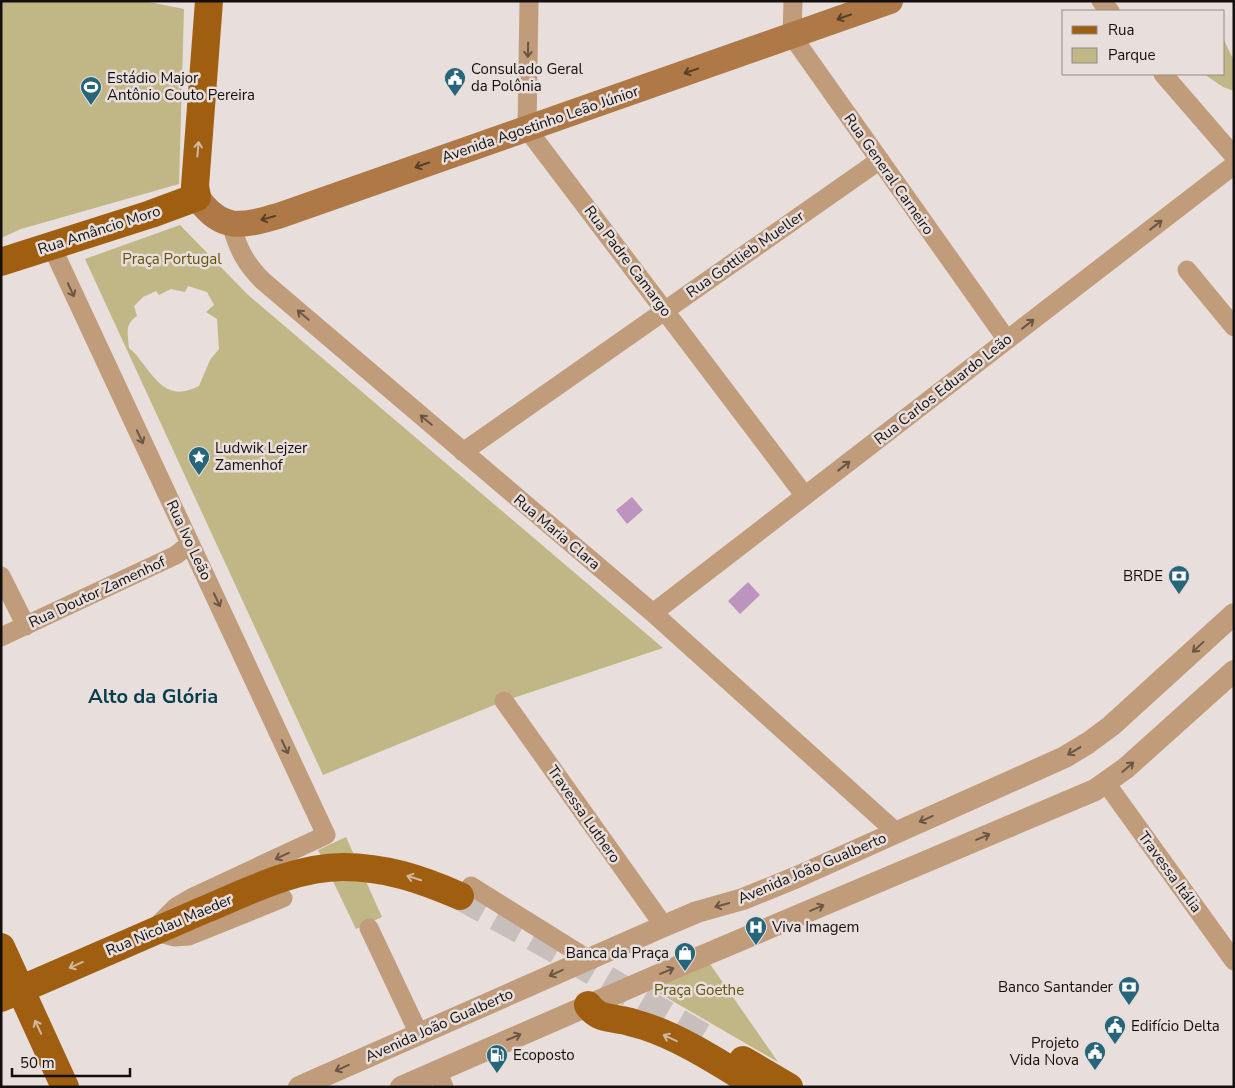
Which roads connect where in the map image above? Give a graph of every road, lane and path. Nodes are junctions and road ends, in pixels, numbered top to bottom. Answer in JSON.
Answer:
{"nodes":[{"id":1,"x":209,"y":1,"type":"edge"},
{"id":2,"x":529,"y":1,"type":"edge"},
{"id":3,"x":793,"y":1,"type":"edge"},
{"id":4,"x":890,"y":1,"type":"edge"},
{"id":5,"x":792,"y":36,"type":"junction"},
{"id":6,"x":1164,"y":75,"type":"edge"},
{"id":7,"x":527,"y":129,"type":"junction"},
{"id":8,"x":1234,"y":156,"type":"edge"},
{"id":9,"x":880,"y":160,"type":"junction"},
{"id":10,"x":1234,"y":165,"type":"edge"},
{"id":11,"x":197,"y":197,"type":"junction"},
{"id":12,"x":230,"y":224,"type":"junction"},
{"id":13,"x":51,"y":245,"type":"junction"},
{"id":14,"x":1,"y":262,"type":"edge"},
{"id":15,"x":1187,"y":270,"type":"dead end"},
{"id":16,"x":665,"y":311,"type":"junction"},
{"id":17,"x":1234,"y":327,"type":"edge"},
{"id":18,"x":1007,"y":340,"type":"junction"},
{"id":19,"x":463,"y":452,"type":"junction"},
{"id":20,"x":805,"y":496,"type":"junction"},
{"id":21,"x":190,"y":544,"type":"junction"},
{"id":22,"x":1,"y":576,"type":"edge"},
{"id":23,"x":653,"y":614,"type":"junction"},
{"id":24,"x":1234,"y":614,"type":"edge"},
{"id":25,"x":26,"y":626,"type":"junction"},
{"id":26,"x":1,"y":637,"type":"edge"},
{"id":27,"x":1234,"y":671,"type":"edge"},
{"id":28,"x":504,"y":702,"type":"dead end"},
{"id":29,"x":1106,"y":784,"type":"junction"},
{"id":30,"x":896,"y":832,"type":"junction"},
{"id":31,"x":466,"y":891,"type":"joint"},
{"id":32,"x":283,"y":898,"type":"dead end"},
{"id":33,"x":664,"y":926,"type":"junction"},
{"id":34,"x":370,"y":928,"type":"dead end"},
{"id":35,"x":152,"y":932,"type":"junction"},
{"id":36,"x":1,"y":947,"type":"edge"},
{"id":37,"x":588,"y":959,"type":"junction"},
{"id":38,"x":1234,"y":961,"type":"edge"},
{"id":39,"x":11,"y":993,"type":"edge"},
{"id":40,"x":588,"y":1005,"type":"junction"},
{"id":41,"x":419,"y":1034,"type":"junction"},
{"id":42,"x":703,"y":1037,"type":"tunnel mouth"},
{"id":43,"x":440,"y":1079,"type":"edge"},
{"id":44,"x":65,"y":1087,"type":"edge"},
{"id":45,"x":299,"y":1087,"type":"edge"},
{"id":46,"x":401,"y":1087,"type":"edge"},
{"id":47,"x":759,"y":1087,"type":"edge"},
{"id":48,"x":789,"y":1087,"type":"edge"}],
"edges":[{"from":11,"to":1,"type":"main road","one_way":true},
{"from":2,"to":7,"type":"street","one_way":true},
{"from":3,"to":5,"type":"street"},
{"from":4,"to":5,"type":"main road","name":"Avenida Agostinho Leão Júnior","one_way":true},
{"from":5,"to":7,"type":"main road","name":"Avenida Agostinho Leão Júnior","one_way":true},
{"from":5,"to":9,"type":"street","name":"Rua General Carneiro"},
{"from":6,"to":8,"type":"street"},
{"from":7,"to":12,"type":"main road","name":"Avenida Agostinho Leão Júnior","one_way":true},
{"from":7,"to":16,"type":"street","name":"Rua Padre Camargo"},
{"from":9,"to":16,"type":"street","name":"Rua Gottlieb Mueller"},
{"from":9,"to":18,"type":"street","name":"Rua General Carneiro"},
{"from":18,"to":10,"type":"street","name":"Rua Carlos Eduardo Leão","one_way":true},
{"from":11,"to":12,"type":"main road"},
{"from":11,"to":13,"type":"main road","name":"Rua Amâncio Moro"},
{"from":19,"to":12,"type":"street","name":"Rua Maria Clara","one_way":true},
{"from":13,"to":14,"type":"main road","name":"Rua Amâncio Moro"},
{"from":13,"to":21,"type":"street","name":"Rua Ivo Leão","one_way":true},
{"from":15,"to":17,"type":"street"},
{"from":16,"to":19,"type":"street","name":"Rua Gottlieb Mueller"},
{"from":16,"to":20,"type":"street","name":"Rua Padre Camargo"},
{"from":20,"to":18,"type":"street","name":"Rua Carlos Eduardo Leão","one_way":true},
{"from":19,"to":23,"type":"street","name":"Rua Maria Clara"},
{"from":20,"to":23,"type":"street","name":"Rua Carlos Eduardo Leão"},
{"from":21,"to":25,"type":"street","name":"Rua Doutor Zamenhof"},
{"from":21,"to":35,"type":"street","name":"Rua Ivo Leão","one_way":true},
{"from":22,"to":25,"type":"street"},
{"from":23,"to":30,"type":"street","name":"Rua Maria Clara"},
{"from":24,"to":30,"type":"street","name":"Avenida João Gualberto","one_way":true},
{"from":25,"to":26,"type":"street","name":"Rua Doutor Zamenhof"},
{"from":29,"to":27,"type":"street","one_way":true},
{"from":28,"to":33,"type":"street","name":"Travessa Luthero"},
{"from":29,"to":38,"type":"street","name":"Travessa Itália"},
{"from":40,"to":29,"type":"street","one_way":true},
{"from":30,"to":33,"type":"street","name":"Avenida João Gualberto","one_way":true},
{"from":31,"to":35,"type":"main road","name":"Rua Nicolau Maeder","one_way":true},
{"from":31,"to":37,"type":"street"},
{"from":32,"to":35,"type":"street"},
{"from":33,"to":37,"type":"street","name":"Avenida João Gualberto"},
{"from":34,"to":41,"type":"street"},
{"from":35,"to":39,"type":"main road","name":"Rua Nicolau Maeder","one_way":true},
{"from":36,"to":39,"type":"main road"},
{"from":37,"to":41,"type":"street","name":"Avenida João Gualberto","one_way":true},
{"from":44,"to":39,"type":"main road","one_way":true},
{"from":43,"to":40,"type":"street","one_way":true},
{"from":47,"to":40,"type":"main road","one_way":true},
{"from":41,"to":45,"type":"street","name":"Avenida João Gualberto","one_way":true},
{"from":42,"to":48,"type":"main road"},
{"from":43,"to":46,"type":"street"}]}
